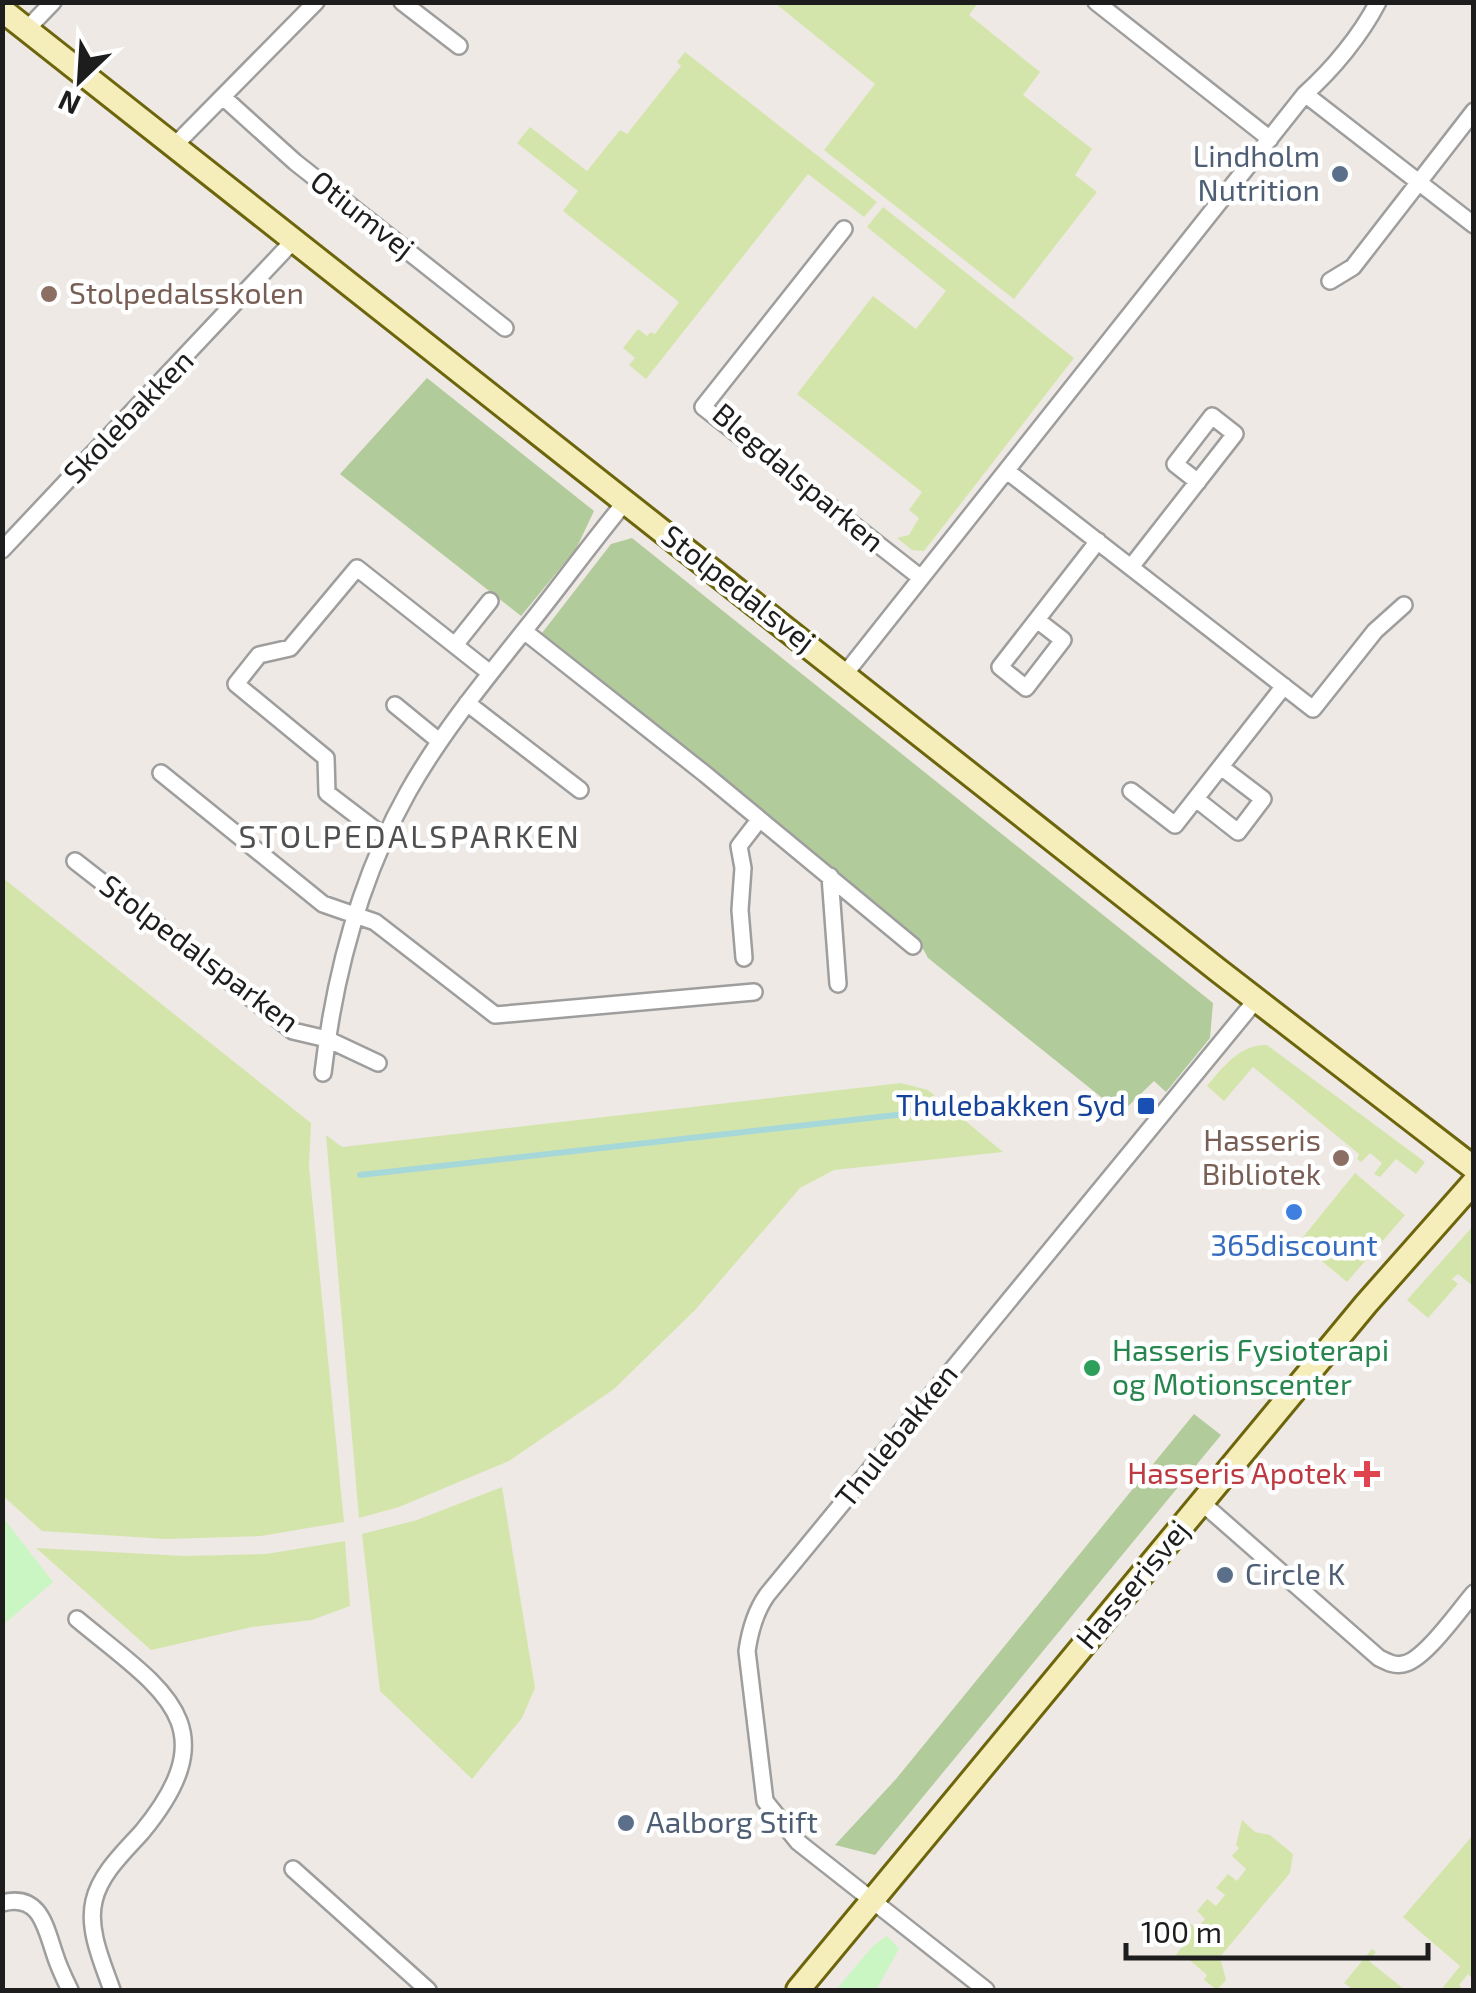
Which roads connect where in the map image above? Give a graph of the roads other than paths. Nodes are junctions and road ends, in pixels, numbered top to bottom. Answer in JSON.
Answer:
{"nodes":[{"id":1,"x":53,"y":2,"type":"edge"},
{"id":2,"x":316,"y":2,"type":"edge"},
{"id":3,"x":402,"y":2,"type":"edge"},
{"id":4,"x":1096,"y":2,"type":"edge"},
{"id":5,"x":1378,"y":2,"type":"edge"},
{"id":6,"x":2,"y":10,"type":"edge"},
{"id":7,"x":27,"y":29,"type":"junction"},
{"id":8,"x":459,"y":46,"type":"dead end"},
{"id":9,"x":1306,"y":94,"type":"junction"},
{"id":10,"x":222,"y":97,"type":"junction"},
{"id":11,"x":1474,"y":111,"type":"edge"},
{"id":12,"x":1270,"y":138,"type":"junction"},
{"id":13,"x":174,"y":145,"type":"junction"},
{"id":14,"x":1418,"y":182,"type":"junction"},
{"id":15,"x":1474,"y":225,"type":"edge"},
{"id":16,"x":844,"y":229,"type":"dead end"},
{"id":17,"x":295,"y":239,"type":"junction"},
{"id":18,"x":1330,"y":280,"type":"dead end"},
{"id":19,"x":505,"y":328,"type":"dead end"},
{"id":20,"x":1006,"y":471,"type":"junction"},
{"id":21,"x":1198,"y":482,"type":"dead end"},
{"id":22,"x":626,"y":500,"type":"junction"},
{"id":23,"x":1098,"y":541,"type":"junction"},
{"id":24,"x":2,"y":550,"type":"edge"},
{"id":25,"x":1131,"y":568,"type":"junction"},
{"id":26,"x":921,"y":578,"type":"junction"},
{"id":27,"x":490,"y":601,"type":"dead end"},
{"id":28,"x":1404,"y":605,"type":"dead end"},
{"id":29,"x":1037,"y":620,"type":"dead end"},
{"id":30,"x":524,"y":631,"type":"junction"},
{"id":31,"x":455,"y":645,"type":"junction"},
{"id":32,"x":490,"y":673,"type":"junction"},
{"id":33,"x":846,"y":674,"type":"junction"},
{"id":34,"x":1284,"y":686,"type":"junction"},
{"id":35,"x":467,"y":703,"type":"junction"},
{"id":36,"x":395,"y":706,"type":"dead end"},
{"id":37,"x":439,"y":740,"type":"junction"},
{"id":38,"x":1221,"y":767,"type":"junction"},
{"id":39,"x":160,"y":773,"type":"dead end"},
{"id":40,"x":580,"y":790,"type":"dead end"},
{"id":41,"x":1131,"y":791,"type":"dead end"},
{"id":42,"x":1196,"y":799,"type":"junction"},
{"id":43,"x":759,"y":820,"type":"junction"},
{"id":44,"x":386,"y":838,"type":"junction"},
{"id":45,"x":75,"y":860,"type":"dead end"},
{"id":46,"x":830,"y":876,"type":"junction"},
{"id":47,"x":355,"y":916,"type":"junction"},
{"id":48,"x":913,"y":946,"type":"dead end"},
{"id":49,"x":744,"y":958,"type":"dead end"},
{"id":50,"x":838,"y":984,"type":"dead end"},
{"id":51,"x":754,"y":992,"type":"dead end"},
{"id":52,"x":1256,"y":1000,"type":"junction"},
{"id":53,"x":327,"y":1039,"type":"junction"},
{"id":54,"x":378,"y":1063,"type":"dead end"},
{"id":55,"x":322,"y":1074,"type":"dead end"},
{"id":56,"x":1474,"y":1168,"type":"edge"},
{"id":57,"x":1474,"y":1182,"type":"edge"},
{"id":58,"x":1202,"y":1502,"type":"junction"},
{"id":59,"x":1474,"y":1593,"type":"edge"},
{"id":60,"x":78,"y":1619,"type":"dead end"},
{"id":61,"x":294,"y":1869,"type":"dead end"},
{"id":62,"x":873,"y":1901,"type":"junction"},
{"id":63,"x":2,"y":1904,"type":"edge"},
{"id":64,"x":70,"y":1990,"type":"edge"},
{"id":65,"x":112,"y":1990,"type":"edge"},
{"id":66,"x":428,"y":1990,"type":"edge"},
{"id":67,"x":798,"y":1990,"type":"edge"},
{"id":68,"x":986,"y":1990,"type":"edge"}],
"edges":[{"from":1,"to":7,"type":"street"},
{"from":2,"to":10,"type":"street"},
{"from":3,"to":8,"type":"street"},
{"from":4,"to":12,"type":"street"},
{"from":5,"to":9,"type":"street"},
{"from":6,"to":7,"type":"street","name":"Stolpedalsvej"},
{"from":7,"to":13,"type":"street","name":"Stolpedalsvej"},
{"from":9,"to":12,"type":"street"},
{"from":9,"to":14,"type":"street"},
{"from":10,"to":13,"type":"street"},
{"from":10,"to":19,"type":"street","name":"Otiumvej"},
{"from":11,"to":14,"type":"street"},
{"from":12,"to":20,"type":"street"},
{"from":13,"to":17,"type":"street","name":"Stolpedalsvej"},
{"from":14,"to":15,"type":"street"},
{"from":14,"to":18,"type":"street"},
{"from":16,"to":26,"type":"street","name":"Blegdalsparken"},
{"from":17,"to":22,"type":"street","name":"Stolpedalsvej"},
{"from":17,"to":24,"type":"street","name":"Skolebakken"},
{"from":20,"to":23,"type":"street"},
{"from":20,"to":26,"type":"street"},
{"from":21,"to":25,"type":"street"},
{"from":22,"to":30,"type":"street","name":"Stolpedalsparken"},
{"from":22,"to":33,"type":"street","name":"Stolpedalsvej"},
{"from":23,"to":25,"type":"street"},
{"from":23,"to":29,"type":"street"},
{"from":25,"to":34,"type":"street"},
{"from":26,"to":33,"type":"street"},
{"from":27,"to":31,"type":"street"},
{"from":28,"to":34,"type":"street"},
{"from":30,"to":32,"type":"street","name":"Stolpedalsparken"},
{"from":30,"to":43,"type":"street"},
{"from":31,"to":32,"type":"street"},
{"from":31,"to":44,"type":"street"},
{"from":32,"to":35,"type":"street","name":"Stolpedalsparken"},
{"from":33,"to":52,"type":"street","name":"Stolpedalsvej"},
{"from":34,"to":38,"type":"street"},
{"from":35,"to":37,"type":"street","name":"Stolpedalsparken"},
{"from":35,"to":40,"type":"street"},
{"from":36,"to":37,"type":"street"},
{"from":37,"to":44,"type":"street","name":"Stolpedalsparken"},
{"from":38,"to":42,"type":"street"},
{"from":38,"to":42,"type":"street"},
{"from":39,"to":47,"type":"street"},
{"from":41,"to":42,"type":"street"},
{"from":43,"to":46,"type":"street"},
{"from":43,"to":49,"type":"street"},
{"from":44,"to":47,"type":"street","name":"Stolpedalsparken"},
{"from":45,"to":53,"type":"street","name":"Stolpedalsparken"},
{"from":46,"to":48,"type":"street"},
{"from":46,"to":50,"type":"street"},
{"from":47,"to":51,"type":"street"},
{"from":47,"to":53,"type":"street","name":"Stolpedalsparken"},
{"from":52,"to":56,"type":"street","name":"Stolpedalsvej"},
{"from":52,"to":62,"type":"street","name":"Thulebakken"},
{"from":53,"to":54,"type":"street","name":"Stolpedalsparken"},
{"from":53,"to":55,"type":"street","name":"Stolpedalsparken"},
{"from":57,"to":58,"type":"street","name":"Hasserisvej"},
{"from":58,"to":59,"type":"street"},
{"from":58,"to":62,"type":"street","name":"Hasserisvej"},
{"from":60,"to":65,"type":"street"},
{"from":61,"to":66,"type":"street"},
{"from":62,"to":67,"type":"street","name":"Hasserisvej"},
{"from":62,"to":68,"type":"street","name":"Thulebakken"},
{"from":63,"to":64,"type":"street"}]}
